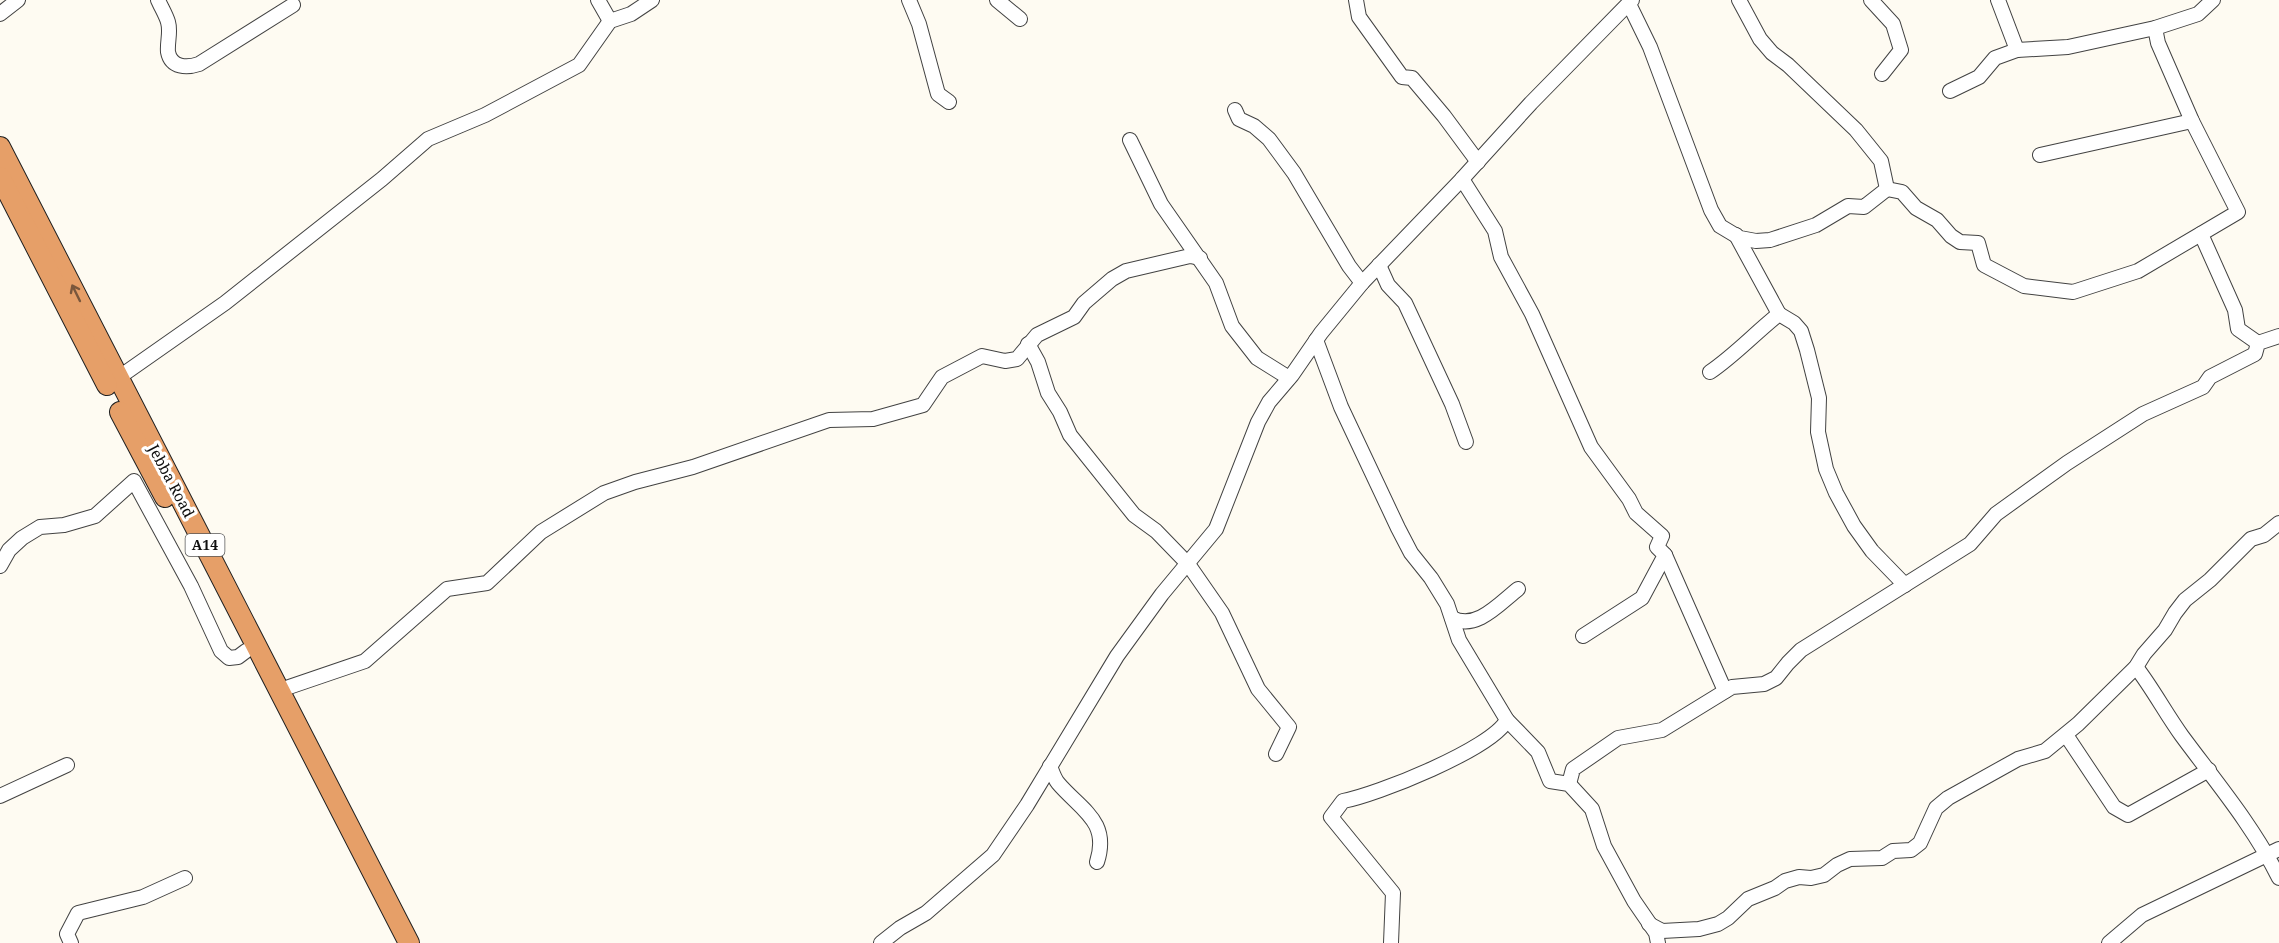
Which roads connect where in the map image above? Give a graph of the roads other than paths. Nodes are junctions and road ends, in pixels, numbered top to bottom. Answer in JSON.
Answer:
{"nodes":[{"id":1,"x":18,"y":0,"type":"edge"},
{"id":2,"x":158,"y":0,"type":"edge"},
{"id":3,"x":598,"y":0,"type":"edge"},
{"id":4,"x":652,"y":0,"type":"edge"},
{"id":5,"x":909,"y":0,"type":"edge"},
{"id":6,"x":997,"y":0,"type":"edge"},
{"id":7,"x":1356,"y":0,"type":"edge"},
{"id":8,"x":1738,"y":0,"type":"edge"},
{"id":9,"x":1871,"y":0,"type":"edge"},
{"id":10,"x":1998,"y":0,"type":"edge"},
{"id":11,"x":2213,"y":0,"type":"edge"},
{"id":12,"x":1630,"y":2,"type":"edge"},
{"id":13,"x":293,"y":5,"type":"dead end"},
{"id":14,"x":0,"y":14,"type":"edge"},
{"id":15,"x":1020,"y":19,"type":"dead end"},
{"id":16,"x":610,"y":21,"type":"junction"},
{"id":17,"x":2155,"y":28,"type":"junction"},
{"id":18,"x":2017,"y":50,"type":"junction"},
{"id":19,"x":1882,"y":74,"type":"dead end"},
{"id":20,"x":1950,"y":91,"type":"dead end"},
{"id":21,"x":949,"y":102,"type":"dead end"},
{"id":22,"x":1235,"y":110,"type":"dead end"},
{"id":23,"x":2192,"y":121,"type":"junction"},
{"id":24,"x":1130,"y":140,"type":"dead end"},
{"id":25,"x":0,"y":147,"type":"edge"},
{"id":26,"x":2040,"y":155,"type":"dead end"},
{"id":27,"x":1478,"y":162,"type":"junction"},
{"id":28,"x":0,"y":177,"type":"edge"},
{"id":29,"x":1462,"y":179,"type":"junction"},
{"id":30,"x":1887,"y":189,"type":"junction"},
{"id":31,"x":2200,"y":234,"type":"junction"},
{"id":32,"x":1736,"y":235,"type":"junction"},
{"id":33,"x":1184,"y":237,"type":"junction"},
{"id":34,"x":1178,"y":258,"type":"junction"},
{"id":35,"x":1200,"y":258,"type":"junction"},
{"id":36,"x":1379,"y":265,"type":"junction"},
{"id":37,"x":1362,"y":283,"type":"junction"},
{"id":38,"x":1779,"y":314,"type":"junction"},
{"id":39,"x":2279,"y":336,"type":"edge"},
{"id":40,"x":1316,"y":340,"type":"junction"},
{"id":41,"x":2258,"y":343,"type":"junction"},
{"id":42,"x":1028,"y":344,"type":"junction"},
{"id":43,"x":1710,"y":372,"type":"dead end"},
{"id":44,"x":118,"y":378,"type":"junction"},
{"id":45,"x":1289,"y":378,"type":"junction"},
{"id":46,"x":1466,"y":442,"type":"dead end"},
{"id":47,"x":2279,"y":523,"type":"edge"},
{"id":48,"x":1665,"y":555,"type":"junction"},
{"id":49,"x":1188,"y":564,"type":"junction"},
{"id":50,"x":0,"y":566,"type":"edge"},
{"id":51,"x":1905,"y":585,"type":"junction"},
{"id":52,"x":1518,"y":589,"type":"dead end"},
{"id":53,"x":1452,"y":618,"type":"junction"},
{"id":54,"x":1583,"y":636,"type":"dead end"},
{"id":55,"x":246,"y":651,"type":"junction"},
{"id":56,"x":2136,"y":667,"type":"junction"},
{"id":57,"x":280,"y":690,"type":"junction"},
{"id":58,"x":1725,"y":691,"type":"junction"},
{"id":59,"x":1507,"y":720,"type":"junction"},
{"id":60,"x":2066,"y":735,"type":"junction"},
{"id":61,"x":1276,"y":754,"type":"dead end"},
{"id":62,"x":67,"y":765,"type":"dead end"},
{"id":63,"x":1050,"y":766,"type":"junction"},
{"id":64,"x":2209,"y":770,"type":"junction"},
{"id":65,"x":1569,"y":784,"type":"junction"},
{"id":66,"x":0,"y":796,"type":"edge"},
{"id":67,"x":2273,"y":852,"type":"edge"},
{"id":68,"x":1097,"y":862,"type":"dead end"},
{"id":69,"x":185,"y":878,"type":"dead end"},
{"id":70,"x":2279,"y":878,"type":"edge"},
{"id":71,"x":1650,"y":924,"type":"junction"},
{"id":72,"x":71,"y":943,"type":"edge"},
{"id":73,"x":394,"y":943,"type":"edge"},
{"id":74,"x":409,"y":943,"type":"edge"},
{"id":75,"x":881,"y":943,"type":"edge"},
{"id":76,"x":1390,"y":943,"type":"edge"},
{"id":77,"x":1658,"y":943,"type":"edge"},
{"id":78,"x":2109,"y":943,"type":"edge"}],
"edges":[{"from":1,"to":14,"type":"street"},
{"from":2,"to":13,"type":"street"},
{"from":3,"to":16,"type":"street"},
{"from":4,"to":16,"type":"street"},
{"from":5,"to":21,"type":"street"},
{"from":6,"to":15,"type":"street"},
{"from":7,"to":27,"type":"street"},
{"from":8,"to":30,"type":"street"},
{"from":9,"to":19,"type":"street"},
{"from":10,"to":18,"type":"street"},
{"from":11,"to":17,"type":"street"},
{"from":12,"to":27,"type":"street"},
{"from":12,"to":32,"type":"street"},
{"from":16,"to":44,"type":"street"},
{"from":17,"to":18,"type":"street"},
{"from":17,"to":23,"type":"street"},
{"from":18,"to":20,"type":"street"},
{"from":22,"to":37,"type":"street"},
{"from":23,"to":26,"type":"street"},
{"from":23,"to":31,"type":"street"},
{"from":24,"to":33,"type":"street"},
{"from":44,"to":25,"type":"highway","name":"Jebba Road","number":"A14","one_way":true},
{"from":27,"to":29,"type":"street"},
{"from":28,"to":55,"type":"highway"},
{"from":29,"to":36,"type":"street"},
{"from":29,"to":48,"type":"street"},
{"from":30,"to":31,"type":"street"},
{"from":30,"to":32,"type":"street"},
{"from":31,"to":41,"type":"street"},
{"from":32,"to":38,"type":"street"},
{"from":33,"to":34,"type":"street"},
{"from":33,"to":35,"type":"street"},
{"from":34,"to":35,"type":"street"},
{"from":34,"to":42,"type":"street"},
{"from":35,"to":45,"type":"street"},
{"from":36,"to":37,"type":"street"},
{"from":36,"to":46,"type":"street"},
{"from":37,"to":40,"type":"street"},
{"from":38,"to":43,"type":"street"},
{"from":38,"to":51,"type":"street"},
{"from":39,"to":41,"type":"street"},
{"from":40,"to":45,"type":"street"},
{"from":40,"to":53,"type":"street"},
{"from":41,"to":51,"type":"street"},
{"from":42,"to":49,"type":"street"},
{"from":42,"to":57,"type":"street"},
{"from":44,"to":57,"type":"highway","name":"Jebba Road","number":"A14"},
{"from":45,"to":49,"type":"street"},
{"from":47,"to":56,"type":"street"},
{"from":48,"to":54,"type":"street"},
{"from":48,"to":58,"type":"street"},
{"from":49,"to":61,"type":"street"},
{"from":49,"to":63,"type":"street"},
{"from":50,"to":55,"type":"street"},
{"from":51,"to":58,"type":"street"},
{"from":52,"to":53,"type":"street"},
{"from":53,"to":59,"type":"street"},
{"from":55,"to":73,"type":"highway"},
{"from":56,"to":60,"type":"street"},
{"from":56,"to":64,"type":"street"},
{"from":57,"to":74,"type":"highway","name":"Jebba Road","number":"A14"},
{"from":58,"to":65,"type":"street"},
{"from":59,"to":65,"type":"street"},
{"from":59,"to":76,"type":"street"},
{"from":60,"to":64,"type":"street"},
{"from":60,"to":71,"type":"street"},
{"from":62,"to":66,"type":"street"},
{"from":63,"to":68,"type":"street"},
{"from":63,"to":75,"type":"street"},
{"from":64,"to":67,"type":"street"},
{"from":65,"to":71,"type":"street"},
{"from":67,"to":70,"type":"street"},
{"from":67,"to":78,"type":"street"},
{"from":69,"to":72,"type":"street"},
{"from":71,"to":77,"type":"street"}]}
